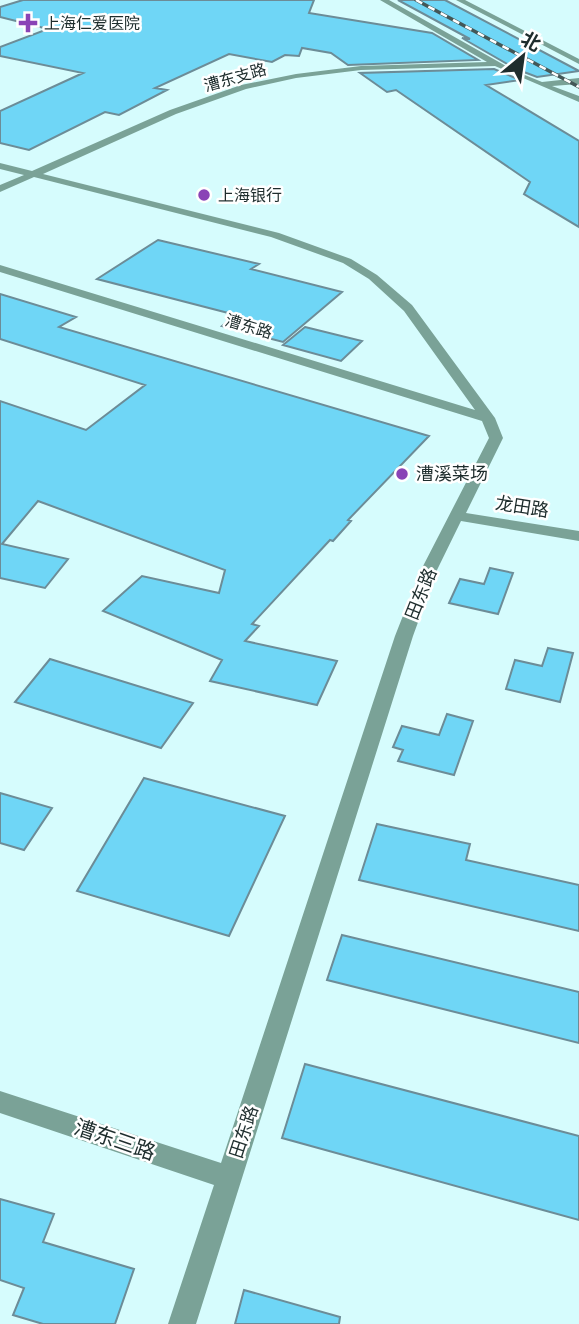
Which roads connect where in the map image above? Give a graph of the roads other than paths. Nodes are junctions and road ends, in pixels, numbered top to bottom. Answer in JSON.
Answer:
{"nodes":[{"id":1,"x":384,"y":0,"type":"edge"},
{"id":2,"x":460,"y":0,"type":"edge"},
{"id":3,"x":579,"y":62,"type":"edge"},
{"id":4,"x":496,"y":64,"type":"junction"},
{"id":5,"x":579,"y":81,"type":"edge"},
{"id":6,"x":535,"y":84,"type":"junction"},
{"id":7,"x":579,"y":99,"type":"edge"},
{"id":8,"x":0,"y":166,"type":"edge"},
{"id":9,"x":32,"y":174,"type":"junction"},
{"id":10,"x":0,"y":189,"type":"edge"},
{"id":11,"x":0,"y":268,"type":"edge"},
{"id":12,"x":488,"y":418,"type":"junction"},
{"id":13,"x":458,"y":516,"type":"junction"},
{"id":14,"x":579,"y":536,"type":"edge"},
{"id":15,"x":0,"y":1102,"type":"edge"},
{"id":16,"x":229,"y":1178,"type":"junction"},
{"id":17,"x":182,"y":1324,"type":"edge"}],
"edges":[{"from":1,"to":4,"type":"street"},
{"from":2,"to":3,"type":"street"},
{"from":4,"to":6,"type":"street"},
{"from":4,"to":9,"type":"street","name":"漕东支路"},
{"from":5,"to":6,"type":"street"},
{"from":6,"to":7,"type":"street"},
{"from":8,"to":9,"type":"street","name":"田东路"},
{"from":9,"to":10,"type":"street","name":"漕东支路"},
{"from":9,"to":12,"type":"street","name":"田东路"},
{"from":11,"to":12,"type":"street","name":"漕东路"},
{"from":12,"to":13,"type":"street","name":"田东路"},
{"from":13,"to":14,"type":"street","name":"龙田路"},
{"from":13,"to":16,"type":"street","name":"田东路"},
{"from":15,"to":16,"type":"street","name":"漕东三路"},
{"from":16,"to":17,"type":"street","name":"田东路"}]}
